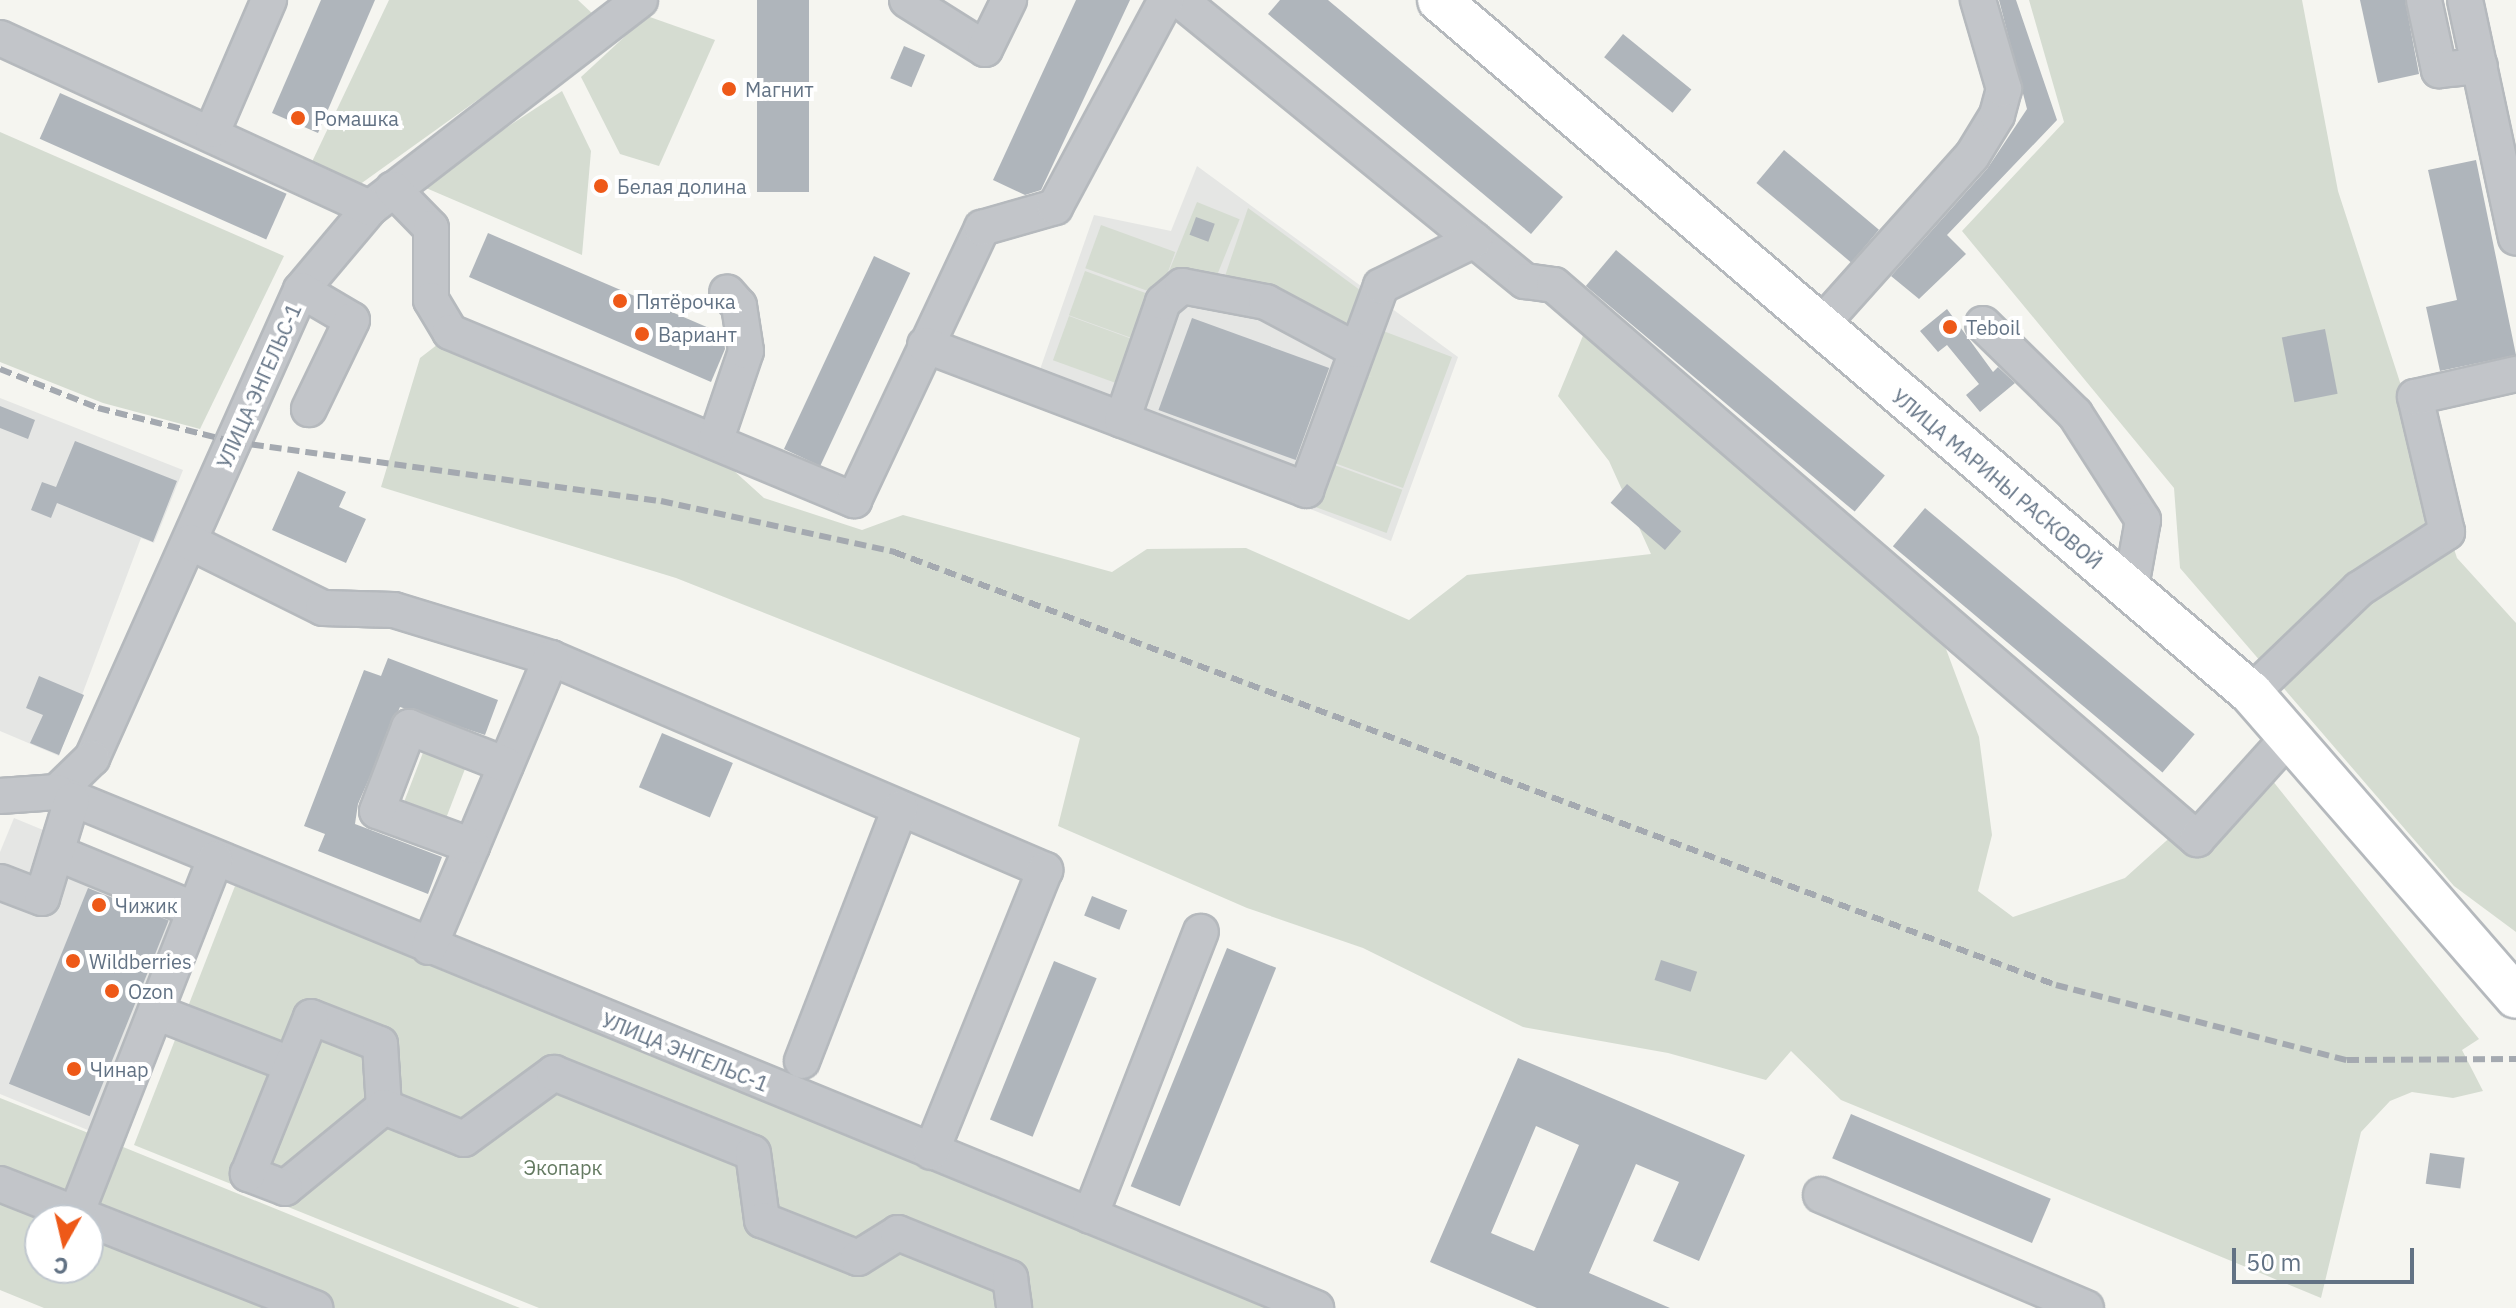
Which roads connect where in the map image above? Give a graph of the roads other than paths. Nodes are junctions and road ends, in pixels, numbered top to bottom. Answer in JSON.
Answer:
{"nodes":[{"id":1,"x":269,"y":0,"type":"edge"},
{"id":2,"x":640,"y":0,"type":"edge"},
{"id":3,"x":907,"y":0,"type":"edge"},
{"id":4,"x":1009,"y":0,"type":"edge"},
{"id":5,"x":1166,"y":0,"type":"edge"},
{"id":6,"x":1180,"y":0,"type":"edge"},
{"id":7,"x":1439,"y":0,"type":"edge"},
{"id":8,"x":1978,"y":0,"type":"edge"},
{"id":9,"x":2424,"y":0,"type":"edge"},
{"id":10,"x":2465,"y":0,"type":"edge"},
{"id":11,"x":0,"y":38,"type":"edge"},
{"id":12,"x":2480,"y":66,"type":"junction"},
{"id":13,"x":213,"y":130,"type":"junction"},
{"id":14,"x":381,"y":199,"type":"junction"},
{"id":15,"x":2516,"y":238,"type":"edge"},
{"id":16,"x":1474,"y":240,"type":"junction"},
{"id":17,"x":301,"y":290,"type":"junction"},
{"id":18,"x":727,"y":292,"type":"dead end"},
{"id":19,"x":1983,"y":324,"type":"dead end"},
{"id":20,"x":1818,"y":328,"type":"junction"},
{"id":21,"x":925,"y":345,"type":"junction"},
{"id":22,"x":1356,"y":350,"type":"junction"},
{"id":23,"x":2516,"y":374,"type":"edge"},
{"id":24,"x":309,"y":409,"type":"dead end"},
{"id":25,"x":1122,"y":420,"type":"junction"},
{"id":26,"x":715,"y":442,"type":"junction"},
{"id":27,"x":190,"y":542,"type":"junction"},
{"id":28,"x":2130,"y":592,"type":"junction"},
{"id":29,"x":551,"y":658,"type":"junction"},
{"id":30,"x":2251,"y":693,"type":"junction"},
{"id":31,"x":2289,"y":737,"type":"junction"},
{"id":32,"x":506,"y":765,"type":"junction"},
{"id":33,"x":0,"y":796,"type":"edge"},
{"id":34,"x":64,"y":796,"type":"junction"},
{"id":35,"x":900,"y":808,"type":"junction"},
{"id":36,"x":472,"y":846,"type":"junction"},
{"id":37,"x":57,"y":853,"type":"junction"},
{"id":38,"x":215,"y":859,"type":"junction"},
{"id":39,"x":0,"y":882,"type":"edge"},
{"id":40,"x":195,"y":910,"type":"junction"},
{"id":41,"x":1201,"y":932,"type":"dead end"},
{"id":42,"x":429,"y":947,"type":"junction"},
{"id":43,"x":2510,"y":985,"type":"edge"},
{"id":44,"x":166,"y":1016,"type":"dead end"},
{"id":45,"x":802,"y":1061,"type":"dead end"},
{"id":46,"x":290,"y":1064,"type":"junction"},
{"id":47,"x":384,"y":1107,"type":"junction"},
{"id":48,"x":931,"y":1152,"type":"junction"},
{"id":49,"x":0,"y":1184,"type":"edge"},
{"id":50,"x":1821,"y":1195,"type":"dead end"},
{"id":51,"x":51,"y":1204,"type":"edge"},
{"id":52,"x":80,"y":1204,"type":"edge"},
{"id":53,"x":1090,"y":1216,"type":"junction"},
{"id":54,"x":104,"y":1225,"type":"edge"},
{"id":55,"x":315,"y":1308,"type":"edge"},
{"id":56,"x":1014,"y":1308,"type":"edge"},
{"id":57,"x":1316,"y":1308,"type":"edge"},
{"id":58,"x":2086,"y":1308,"type":"edge"}],
"edges":[{"from":1,"to":13,"type":"street"},
{"from":2,"to":14,"type":"street","name":"УЛИЦА ЭНГЕЛЬС-1"},
{"from":3,"to":4,"type":"street"},
{"from":5,"to":21,"type":"street"},
{"from":6,"to":16,"type":"street"},
{"from":7,"to":20,"type":"main road","name":"УЛИЦА МАРИНЫ РАСКОВОЙ"},
{"from":8,"to":20,"type":"street"},
{"from":9,"to":12,"type":"street"},
{"from":10,"to":12,"type":"street"},
{"from":11,"to":13,"type":"street"},
{"from":12,"to":15,"type":"street"},
{"from":13,"to":14,"type":"street"},
{"from":14,"to":17,"type":"street","name":"УЛИЦА ЭНГЕЛЬС-1"},
{"from":14,"to":26,"type":"street"},
{"from":16,"to":22,"type":"street"},
{"from":16,"to":31,"type":"street"},
{"from":17,"to":24,"type":"street"},
{"from":17,"to":27,"type":"street","name":"УЛИЦА ЭНГЕЛЬС-1"},
{"from":18,"to":26,"type":"street"},
{"from":19,"to":28,"type":"street"},
{"from":20,"to":28,"type":"main road","name":"УЛИЦА МАРИНЫ РАСКОВОЙ"},
{"from":21,"to":25,"type":"street"},
{"from":21,"to":26,"type":"street"},
{"from":22,"to":25,"type":"street"},
{"from":22,"to":25,"type":"street"},
{"from":23,"to":30,"type":"street"},
{"from":27,"to":29,"type":"street"},
{"from":27,"to":34,"type":"street","name":"УЛИЦА ЭНГЕЛЬС-1"},
{"from":28,"to":30,"type":"main road","name":"УЛИЦА МАРИНЫ РАСКОВОЙ"},
{"from":29,"to":32,"type":"street"},
{"from":29,"to":35,"type":"street"},
{"from":30,"to":31,"type":"main road","name":"УЛИЦА МАРИНЫ РАСКОВОЙ"},
{"from":31,"to":43,"type":"main road","name":"УЛИЦА МАРИНЫ РАСКОВОЙ"},
{"from":32,"to":36,"type":"street"},
{"from":32,"to":36,"type":"street"},
{"from":33,"to":34,"type":"street","name":"УЛИЦА ЭНГЕЛЬС-1"},
{"from":34,"to":37,"type":"street"},
{"from":34,"to":38,"type":"street","name":"УЛИЦА ЭНГЕЛЬС-1"},
{"from":35,"to":45,"type":"street"},
{"from":35,"to":48,"type":"street"},
{"from":36,"to":42,"type":"street"},
{"from":37,"to":39,"type":"street"},
{"from":37,"to":40,"type":"street"},
{"from":38,"to":40,"type":"street"},
{"from":38,"to":42,"type":"street","name":"УЛИЦА ЭНГЕЛЬС-1"},
{"from":40,"to":52,"type":"street"},
{"from":41,"to":53,"type":"street"},
{"from":42,"to":48,"type":"street","name":"УЛИЦА ЭНГЕЛЬС-1"},
{"from":44,"to":46,"type":"street"},
{"from":46,"to":47,"type":"street"},
{"from":46,"to":47,"type":"street"},
{"from":47,"to":56,"type":"street"},
{"from":48,"to":53,"type":"street","name":"УЛИЦА ЭНГЕЛЬС-1"},
{"from":49,"to":51,"type":"street"},
{"from":50,"to":58,"type":"street"},
{"from":53,"to":57,"type":"street","name":"УЛИЦА ЭНГЕЛЬС-1"},
{"from":54,"to":55,"type":"street"}]}
